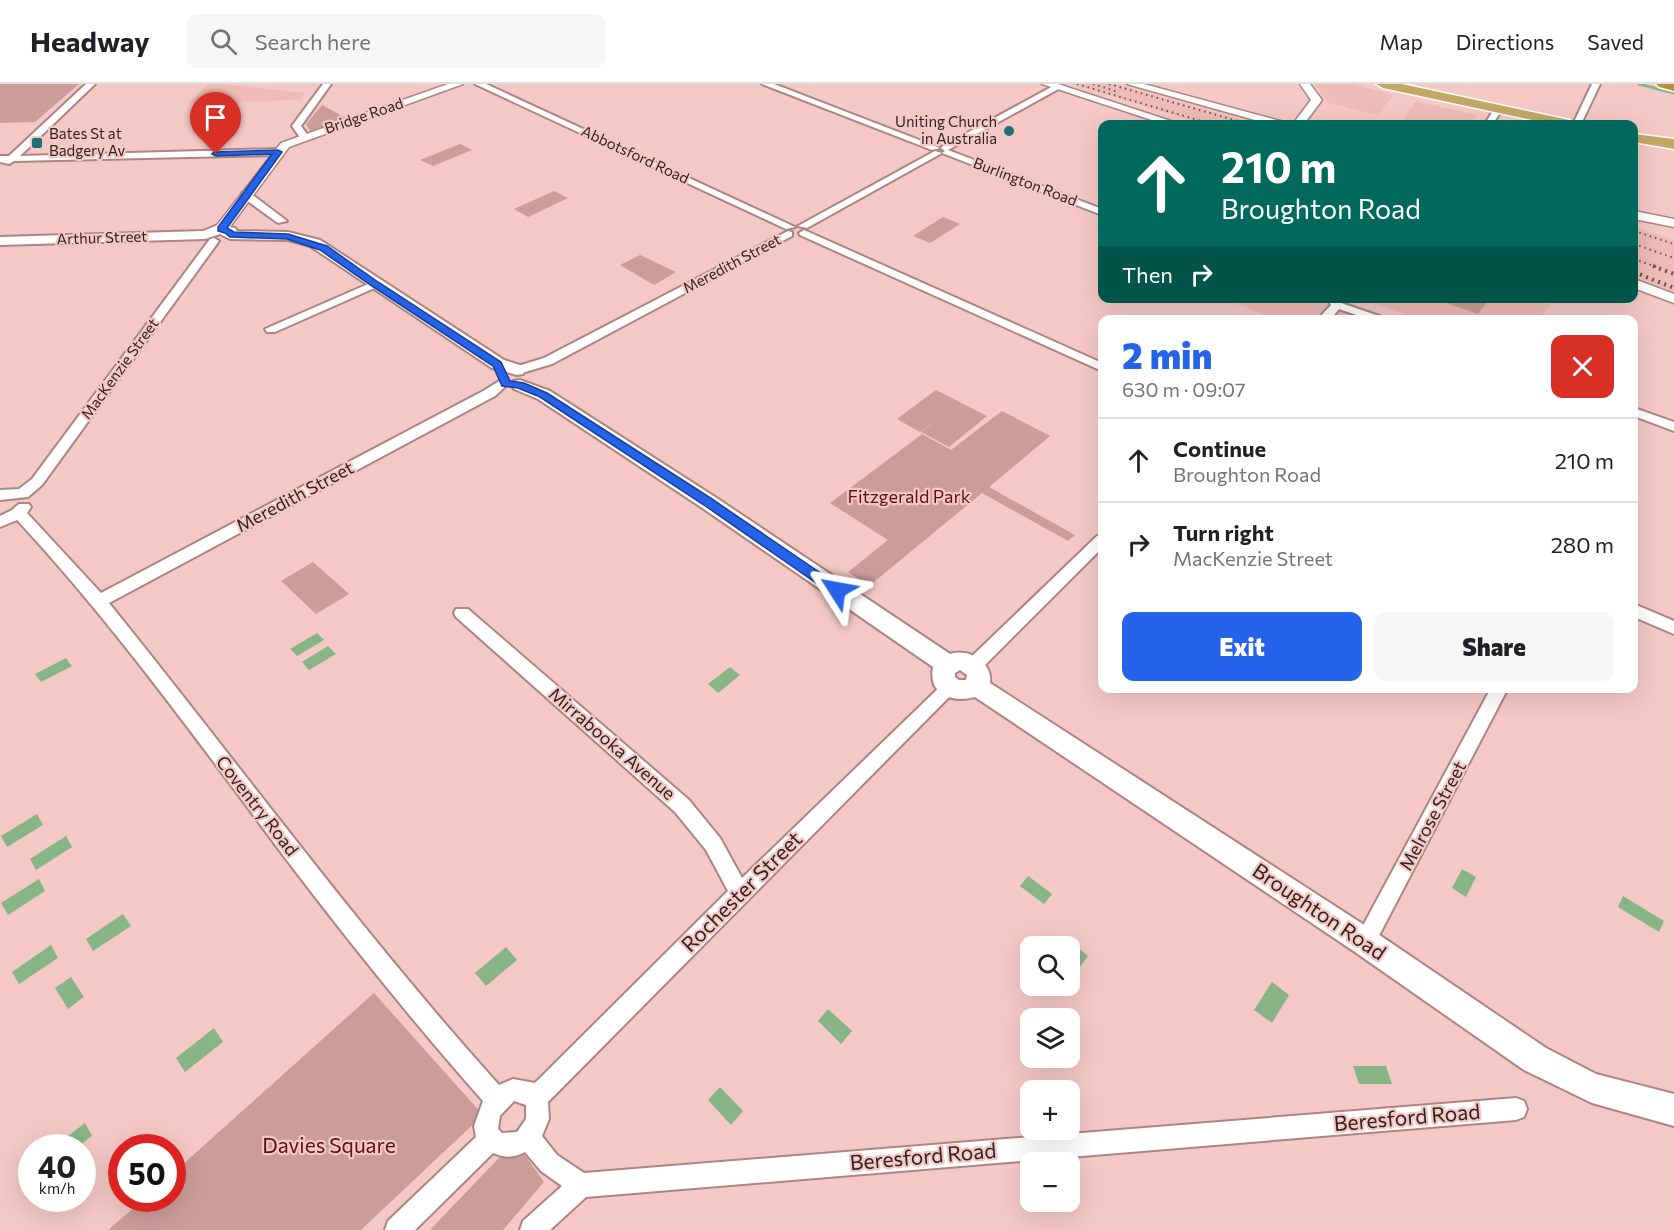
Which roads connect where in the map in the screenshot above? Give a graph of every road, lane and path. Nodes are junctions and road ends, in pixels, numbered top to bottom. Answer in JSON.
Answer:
{"nodes":[{"id":1,"x":91,"y":84,"type":"edge"},
{"id":2,"x":327,"y":84,"type":"edge"},
{"id":3,"x":458,"y":84,"type":"edge"},
{"id":4,"x":479,"y":84,"type":"edge"},
{"id":5,"x":766,"y":84,"type":"edge"},
{"id":6,"x":1132,"y":84,"type":"edge"},
{"id":7,"x":1305,"y":84,"type":"edge"},
{"id":8,"x":1596,"y":84,"type":"edge"},
{"id":9,"x":1664,"y":84,"type":"edge"},
{"id":10,"x":1377,"y":85,"type":"edge"},
{"id":11,"x":1052,"y":86,"type":"edge"},
{"id":12,"x":1674,"y":86,"type":"edge"},
{"id":13,"x":1494,"y":117,"type":"edge"},
{"id":14,"x":1161,"y":120,"type":"edge"},
{"id":15,"x":1265,"y":120,"type":"edge"},
{"id":16,"x":1301,"y":120,"type":"edge"},
{"id":17,"x":1516,"y":120,"type":"edge"},
{"id":18,"x":1526,"y":120,"type":"edge"},
{"id":19,"x":1579,"y":120,"type":"edge"},
{"id":20,"x":1638,"y":134,"type":"edge"},
{"id":21,"x":304,"y":137,"type":"junction"},
{"id":22,"x":1674,"y":138,"type":"edge"},
{"id":23,"x":1638,"y":139,"type":"edge"},
{"id":24,"x":1674,"y":144,"type":"edge"},
{"id":25,"x":942,"y":151,"type":"junction"},
{"id":26,"x":278,"y":152,"type":"junction"},
{"id":27,"x":0,"y":159,"type":"edge"},
{"id":28,"x":11,"y":159,"type":"junction"},
{"id":29,"x":0,"y":169,"type":"edge"},
{"id":30,"x":246,"y":195,"type":"junction"},
{"id":31,"x":1098,"y":210,"type":"edge"},
{"id":32,"x":1638,"y":216,"type":"edge"},
{"id":33,"x":282,"y":221,"type":"dead end"},
{"id":34,"x":1674,"y":224,"type":"edge"},
{"id":35,"x":803,"y":229,"type":"junction"},
{"id":36,"x":789,"y":230,"type":"junction"},
{"id":37,"x":217,"y":235,"type":"junction"},
{"id":38,"x":0,"y":241,"type":"edge"},
{"id":39,"x":375,"y":284,"type":"junction"},
{"id":40,"x":1638,"y":285,"type":"edge"},
{"id":41,"x":1674,"y":299,"type":"edge"},
{"id":42,"x":1340,"y":303,"type":"edge"},
{"id":43,"x":1343,"y":303,"type":"edge"},
{"id":44,"x":1328,"y":315,"type":"edge"},
{"id":45,"x":1373,"y":315,"type":"edge"},
{"id":46,"x":271,"y":329,"type":"dead end"},
{"id":47,"x":1098,"y":365,"type":"edge"},
{"id":48,"x":518,"y":379,"type":"junction"},
{"id":49,"x":1638,"y":414,"type":"edge"},
{"id":50,"x":1674,"y":427,"type":"edge"},
{"id":51,"x":23,"y":494,"type":"junction"},
{"id":52,"x":0,"y":495,"type":"edge"},
{"id":53,"x":8,"y":518,"type":"edge"},
{"id":54,"x":1098,"y":544,"type":"edge"},
{"id":55,"x":99,"y":601,"type":"junction"},
{"id":56,"x":1638,"y":612,"type":"edge"},
{"id":57,"x":462,"y":613,"type":"dead end"},
{"id":58,"x":1674,"y":628,"type":"edge"},
{"id":59,"x":966,"y":680,"type":"junction"},
{"id":60,"x":1497,"y":693,"type":"edge"},
{"id":61,"x":740,"y":893,"type":"junction"},
{"id":62,"x":1365,"y":942,"type":"junction"},
{"id":63,"x":536,"y":1098,"type":"junction"},
{"id":64,"x":497,"y":1099,"type":"junction"},
{"id":65,"x":1516,"y":1109,"type":"dead end"},
{"id":66,"x":1674,"y":1110,"type":"edge"},
{"id":67,"x":528,"y":1137,"type":"junction"},
{"id":68,"x":491,"y":1139,"type":"junction"},
{"id":69,"x":581,"y":1185,"type":"junction"},
{"id":70,"x":397,"y":1230,"type":"edge"},
{"id":71,"x":532,"y":1230,"type":"edge"}],
"edges":[{"from":1,"to":28,"type":"street"},
{"from":2,"to":21,"type":"street"},
{"from":3,"to":21,"type":"street","name":"Bridge Road"},
{"from":4,"to":36,"type":"street","name":"Abbotsford Road"},
{"from":5,"to":25,"type":"street","name":"Burlington Road"},
{"from":6,"to":15,"type":"street"},
{"from":7,"to":16,"type":"street"},
{"from":8,"to":19,"type":"street"},
{"from":9,"to":12,"type":"highway"},
{"from":10,"to":13,"type":"highway"},
{"from":11,"to":14,"type":"street"},
{"from":11,"to":25,"type":"street","name":"Meredith Street"},
{"from":13,"to":17,"type":"highway"},
{"from":13,"to":18,"type":"highway"},
{"from":20,"to":22,"type":"highway"},
{"from":21,"to":26,"type":"street","name":"MacKenzie Street"},
{"from":23,"to":24,"type":"highway"},
{"from":25,"to":31,"type":"street","name":"Burlington Road"},
{"from":25,"to":35,"type":"street","name":"Meredith Street"},
{"from":26,"to":28,"type":"street"},
{"from":26,"to":30,"type":"street","name":"MacKenzie Street"},
{"from":27,"to":28,"type":"street"},
{"from":28,"to":29,"type":"street"},
{"from":30,"to":33,"type":"street"},
{"from":30,"to":37,"type":"street","name":"MacKenzie Street"},
{"from":32,"to":34,"type":"street"},
{"from":35,"to":36,"type":"street"},
{"from":35,"to":47,"type":"street"},
{"from":36,"to":48,"type":"street","name":"Meredith Street"},
{"from":37,"to":38,"type":"main road","name":"Arthur Street"},
{"from":37,"to":39,"type":"main road"},
{"from":37,"to":51,"type":"street","name":"MacKenzie Street"},
{"from":39,"to":46,"type":"street"},
{"from":39,"to":48,"type":"main road"},
{"from":40,"to":41,"type":"street"},
{"from":42,"to":44,"type":"street"},
{"from":43,"to":45,"type":"street"},
{"from":48,"to":55,"type":"street","name":"Meredith Street"},
{"from":48,"to":59,"type":"main road"},
{"from":49,"to":50,"type":"street"},
{"from":51,"to":52,"type":"street"},
{"from":51,"to":53,"type":"street"},
{"from":53,"to":55,"type":"street","name":"Coventry Road"},
{"from":54,"to":59,"type":"street","name":"Rochester Street"},
{"from":55,"to":64,"type":"street","name":"Coventry Road"},
{"from":56,"to":58,"type":"street"},
{"from":57,"to":61,"type":"street","name":"Mirrabooka Avenue"},
{"from":59,"to":61,"type":"street","name":"Rochester Street"},
{"from":59,"to":62,"type":"main road","name":"Broughton Road"},
{"from":60,"to":62,"type":"street","name":"Melrose Street"},
{"from":61,"to":63,"type":"street","name":"Rochester Street"},
{"from":62,"to":66,"type":"main road","name":"Broughton Road"},
{"from":63,"to":64,"type":"street"},
{"from":63,"to":67,"type":"street"},
{"from":64,"to":68,"type":"street"},
{"from":65,"to":69,"type":"street","name":"Beresford Road"},
{"from":67,"to":68,"type":"street"},
{"from":67,"to":69,"type":"street"},
{"from":68,"to":70,"type":"street"},
{"from":69,"to":71,"type":"street"}]}
